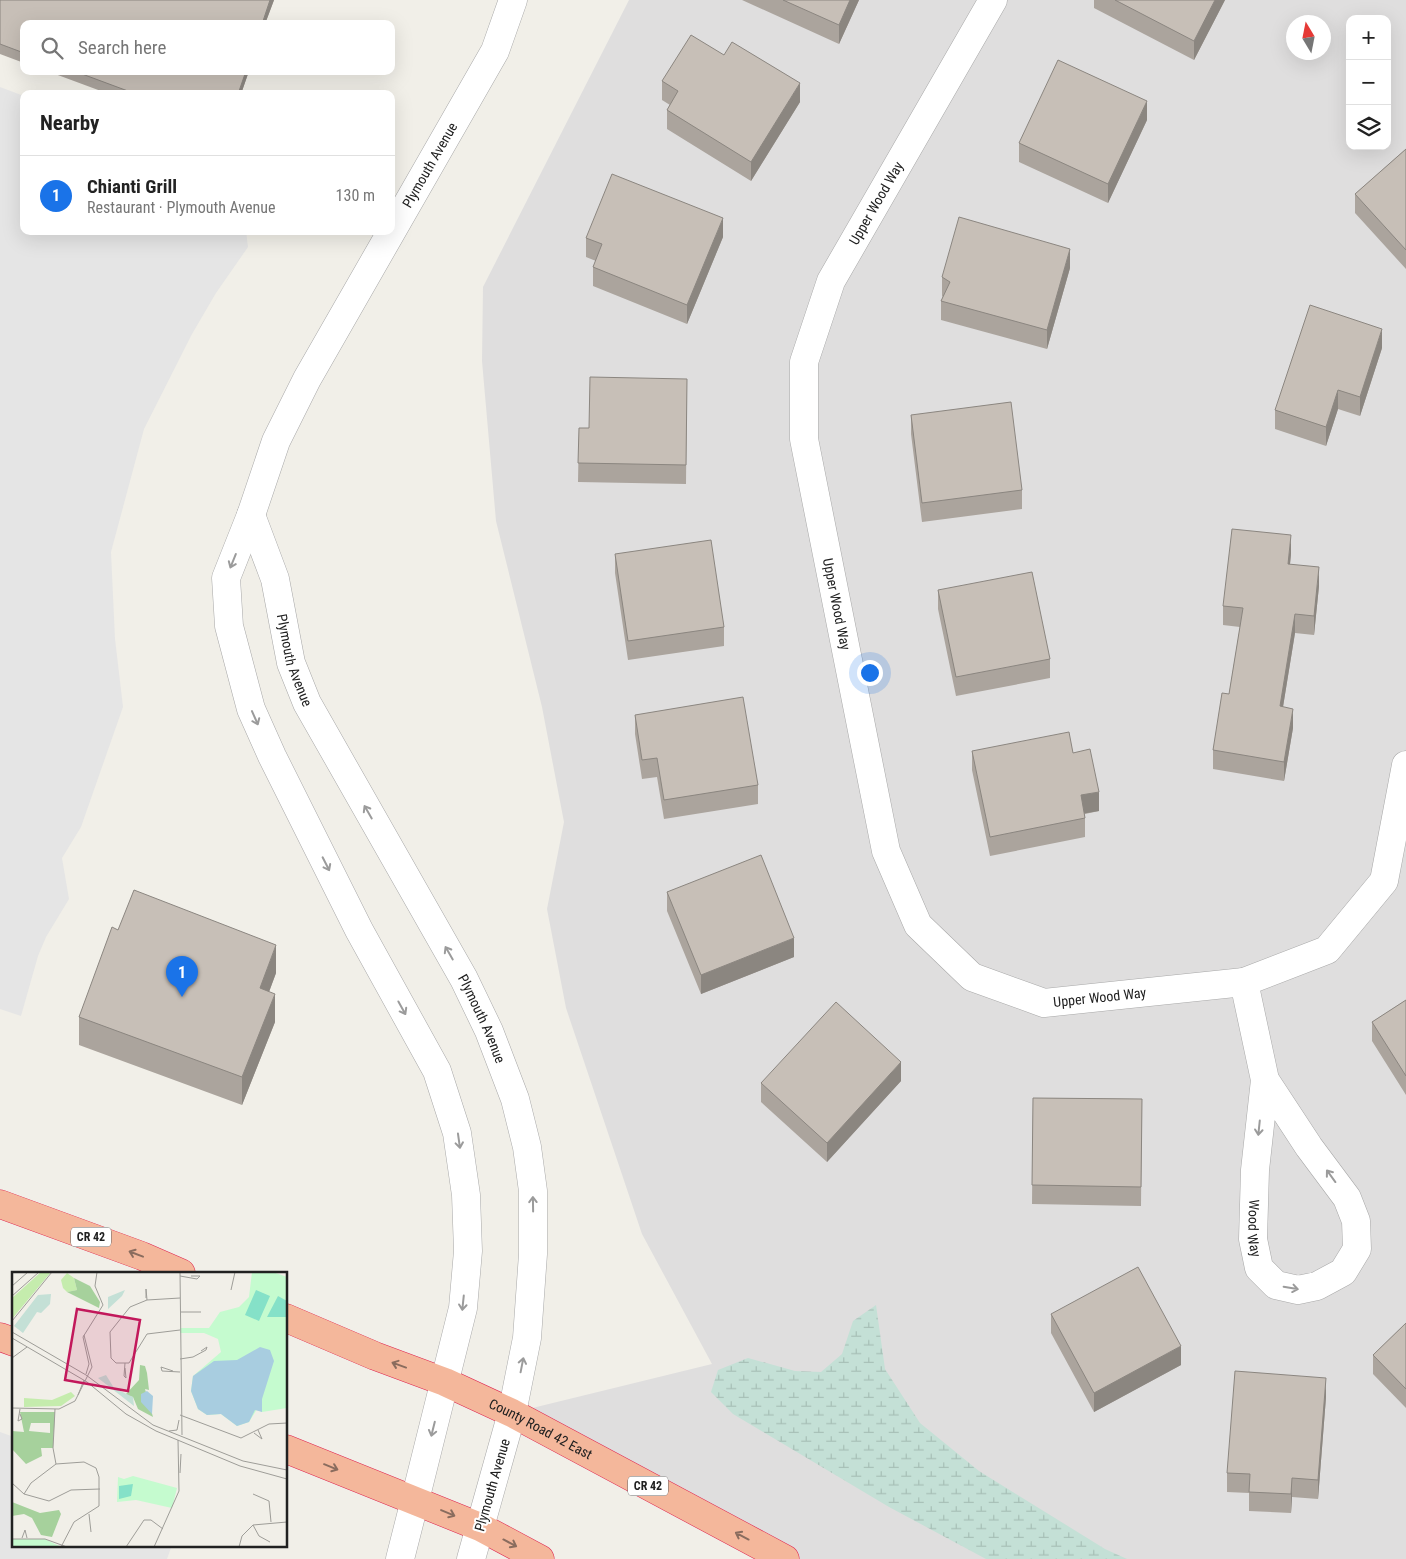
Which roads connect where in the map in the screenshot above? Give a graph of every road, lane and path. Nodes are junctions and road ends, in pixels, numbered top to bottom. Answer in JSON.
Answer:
{"nodes":[{"id":1,"x":513,"y":0,"type":"edge"},
{"id":2,"x":993,"y":0,"type":"edge"},
{"id":3,"x":395,"y":225,"type":"edge"},
{"id":4,"x":390,"y":235,"type":"edge"},
{"id":5,"x":251,"y":515,"type":"junction"},
{"id":6,"x":1406,"y":765,"type":"edge"},
{"id":7,"x":1244,"y":982,"type":"junction"},
{"id":8,"x":1264,"y":1080,"type":"junction"},
{"id":9,"x":0,"y":1204,"type":"edge"},
{"id":10,"x":179,"y":1272,"type":"edge"},
{"id":11,"x":288,"y":1319,"type":"edge"},
{"id":12,"x":0,"y":1337,"type":"edge"},
{"id":13,"x":12,"y":1341,"type":"edge"},
{"id":14,"x":445,"y":1382,"type":"junction"},
{"id":15,"x":512,"y":1413,"type":"junction"},
{"id":16,"x":288,"y":1450,"type":"edge"},
{"id":17,"x":415,"y":1500,"type":"junction"},
{"id":18,"x":480,"y":1527,"type":"junction"},
{"id":19,"x":400,"y":1559,"type":"edge"},
{"id":20,"x":471,"y":1559,"type":"edge"},
{"id":21,"x":540,"y":1559,"type":"edge"},
{"id":22,"x":784,"y":1559,"type":"edge"}],
"edges":[{"from":1,"to":3,"type":"street","name":"Plymouth Avenue"},
{"from":2,"to":7,"type":"street","name":"Upper Wood Way"},
{"from":4,"to":5,"type":"street","name":"Plymouth Avenue"},
{"from":5,"to":14,"type":"street","name":"Plymouth Avenue","one_way":true},
{"from":15,"to":5,"type":"street","name":"Plymouth Avenue","one_way":true},
{"from":6,"to":7,"type":"street"},
{"from":7,"to":8,"type":"street","name":"Wood Way"},
{"from":8,"to":8,"type":"street","name":"Wood Way","one_way":true},
{"from":10,"to":9,"type":"highway","number":"CR 42","one_way":true},
{"from":14,"to":11,"type":"highway","name":"County Road 42 East","number":"CR 42","one_way":true},
{"from":12,"to":13,"type":"highway"},
{"from":14,"to":15,"type":"highway","name":"County Road 42 East","number":"CR 42"},
{"from":14,"to":17,"type":"street","name":"Plymouth Avenue","one_way":true},
{"from":15,"to":18,"type":"street","name":"Plymouth Avenue"},
{"from":22,"to":15,"type":"highway","name":"County Road 42 East","number":"CR 42","one_way":true},
{"from":16,"to":17,"type":"highway","one_way":true},
{"from":17,"to":18,"type":"highway","one_way":true},
{"from":17,"to":19,"type":"street","name":"Plymouth Avenue"},
{"from":18,"to":20,"type":"street","name":"Plymouth Avenue"},
{"from":18,"to":21,"type":"highway","one_way":true}]}
